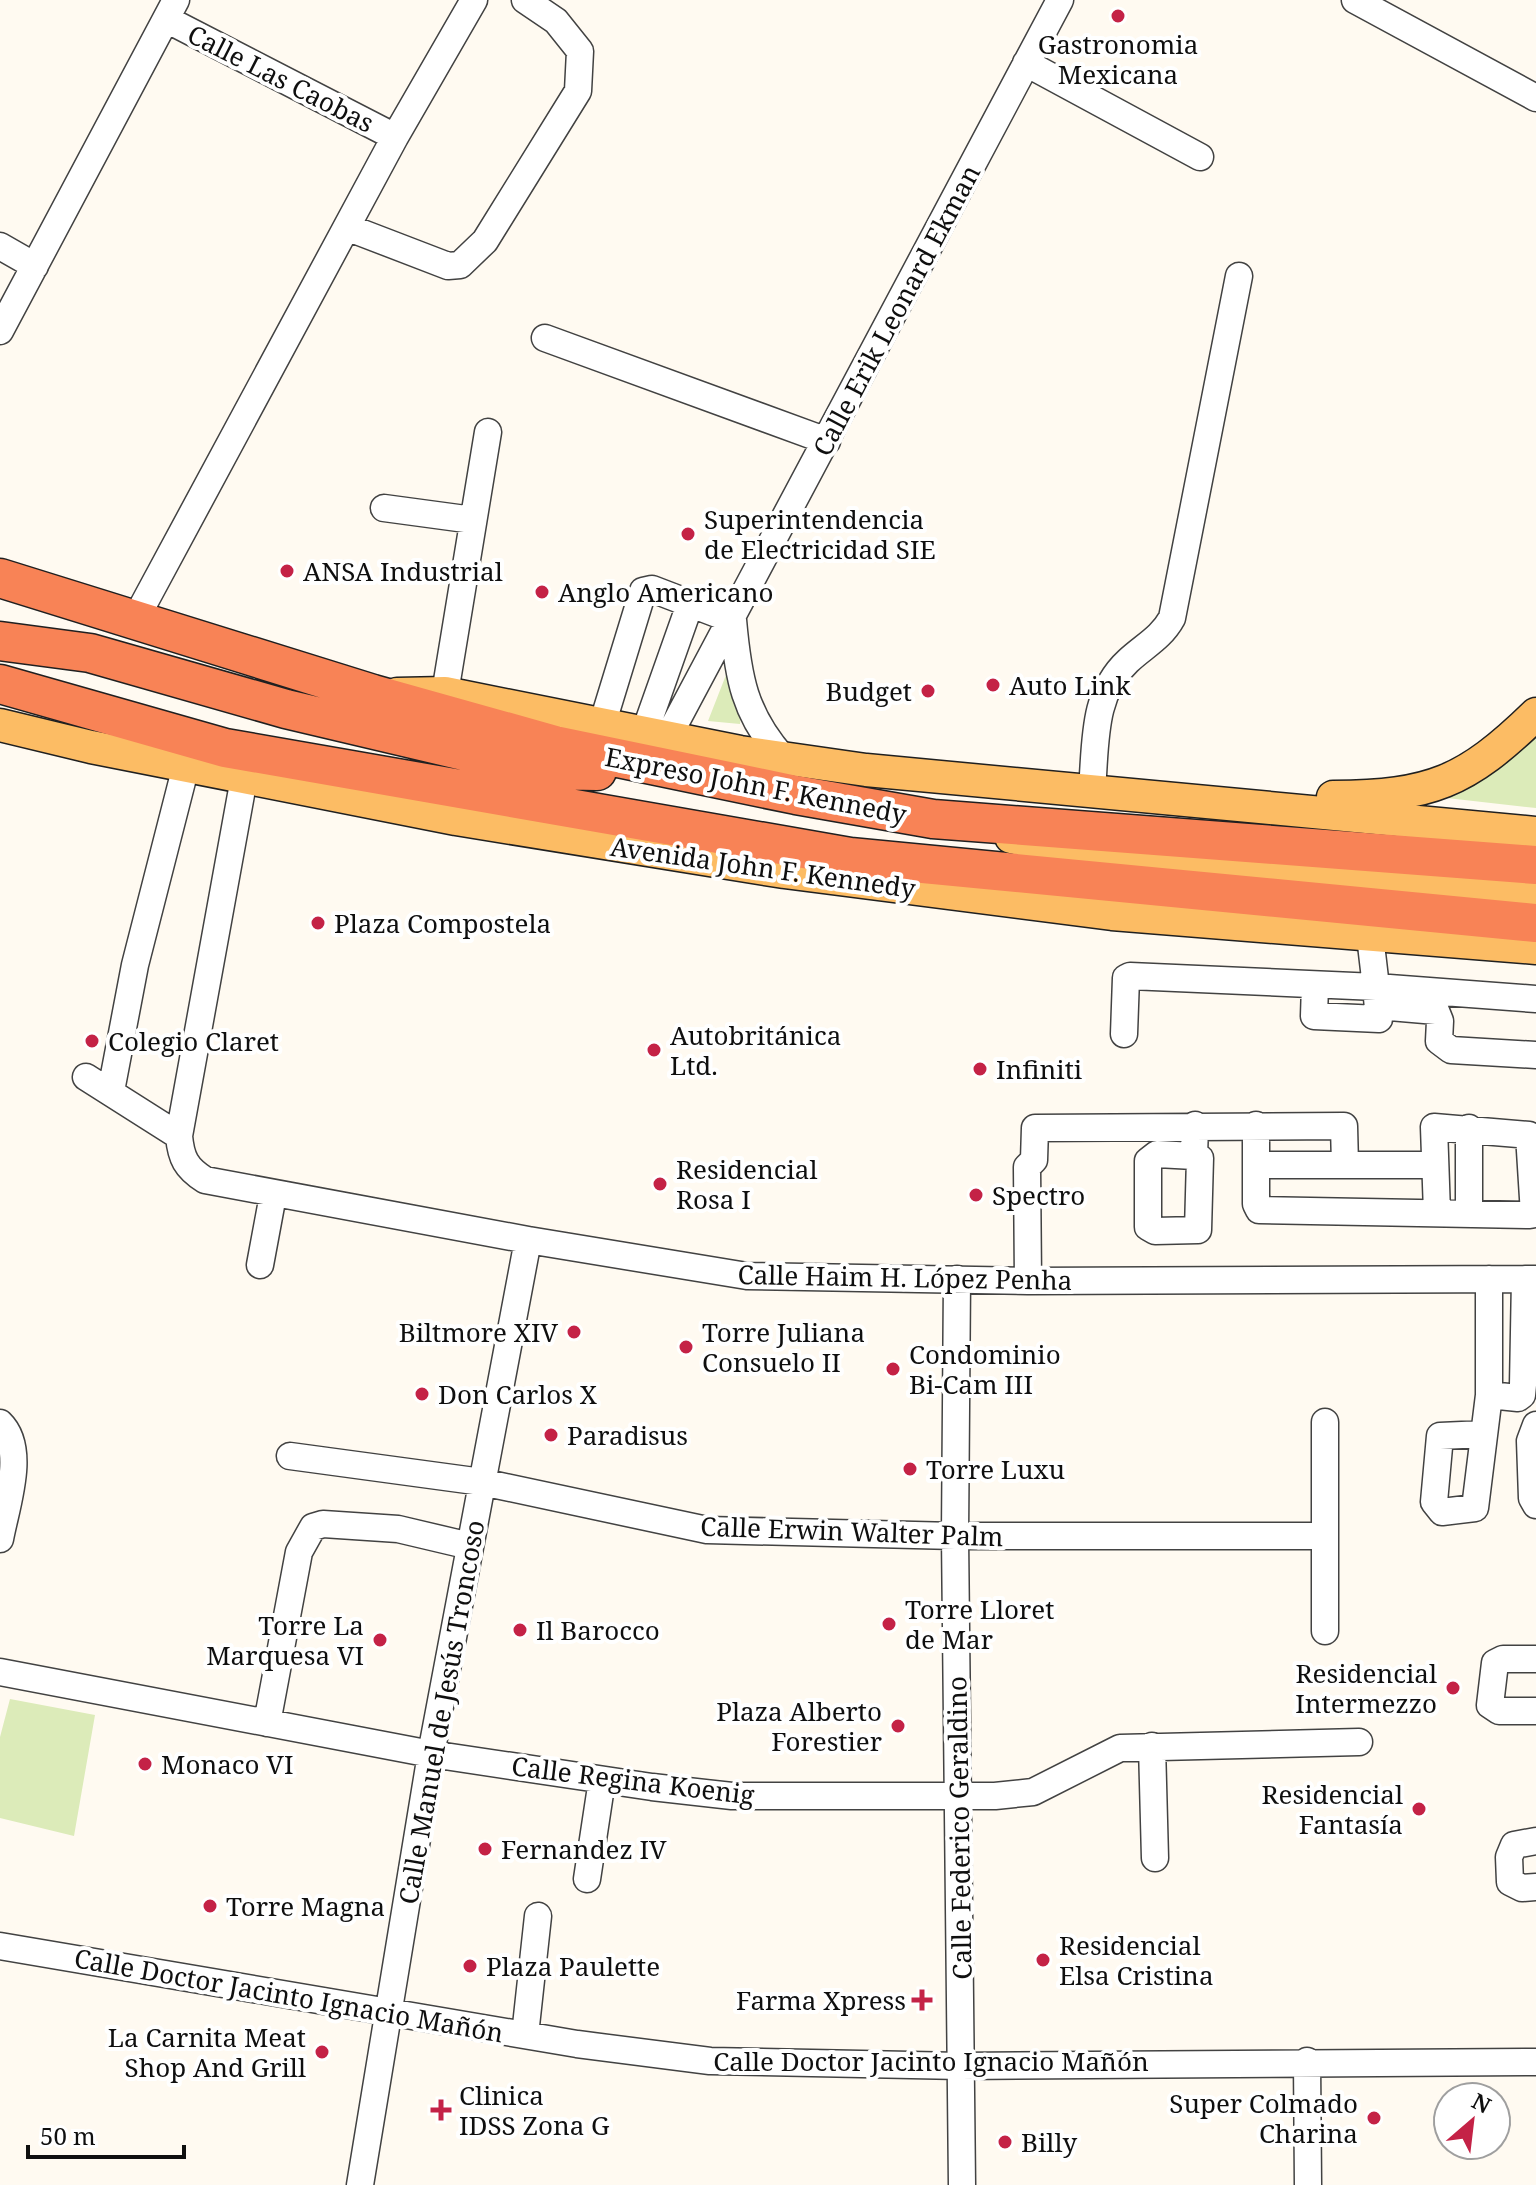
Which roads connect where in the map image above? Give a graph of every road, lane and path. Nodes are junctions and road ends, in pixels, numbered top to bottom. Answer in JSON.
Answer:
{"nodes":[{"id":1,"x":474,"y":0,"type":"edge"},
{"id":2,"x":525,"y":0,"type":"edge"},
{"id":3,"x":1060,"y":0,"type":"edge"},
{"id":4,"x":1355,"y":0,"type":"edge"},
{"id":5,"x":171,"y":10,"type":"edge"},
{"id":6,"x":1026,"y":63,"type":"junction"},
{"id":7,"x":1536,"y":98,"type":"edge"},
{"id":8,"x":395,"y":137,"type":"junction"},
{"id":9,"x":1200,"y":157,"type":"dead end"},
{"id":10,"x":349,"y":228,"type":"junction"},
{"id":11,"x":0,"y":246,"type":"edge"},
{"id":12,"x":35,"y":266,"type":"junction"},
{"id":13,"x":1239,"y":276,"type":"dead end"},
{"id":14,"x":0,"y":331,"type":"edge"},
{"id":15,"x":545,"y":338,"type":"dead end"},
{"id":16,"x":488,"y":432,"type":"dead end"},
{"id":17,"x":827,"y":441,"type":"junction"},
{"id":18,"x":384,"y":508,"type":"dead end"},
{"id":19,"x":473,"y":520,"type":"junction"},
{"id":20,"x":0,"y":578,"type":"edge"},
{"id":21,"x":690,"y":604,"type":"junction"},
{"id":22,"x":135,"y":620,"type":"junction"},
{"id":23,"x":733,"y":620,"type":"junction"},
{"id":24,"x":0,"y":641,"type":"edge"},
{"id":25,"x":0,"y":684,"type":"edge"},
{"id":26,"x":445,"y":693,"type":"junction"},
{"id":27,"x":373,"y":694,"type":"junction"},
{"id":28,"x":1536,"y":714,"type":"edge"},
{"id":29,"x":0,"y":725,"type":"edge"},
{"id":30,"x":602,"y":725,"type":"junction"},
{"id":31,"x":656,"y":735,"type":"junction"},
{"id":32,"x":783,"y":758,"type":"junction"},
{"id":33,"x":235,"y":763,"type":"junction"},
{"id":34,"x":186,"y":766,"type":"junction"},
{"id":35,"x":688,"y":773,"type":"junction"},
{"id":36,"x":1059,"y":787,"type":"junction"},
{"id":37,"x":1092,"y":789,"type":"junction"},
{"id":38,"x":324,"y":791,"type":"joint"},
{"id":39,"x":1536,"y":833,"type":"edge"},
{"id":40,"x":1533,"y":913,"type":"edge"},
{"id":41,"x":1370,"y":936,"type":"junction"},
{"id":42,"x":1377,"y":996,"type":"junction"},
{"id":43,"x":1536,"y":999,"type":"edge"},
{"id":44,"x":1124,"y":1034,"type":"dead end"},
{"id":45,"x":1536,"y":1055,"type":"edge"},
{"id":46,"x":86,"y":1077,"type":"dead end"},
{"id":47,"x":111,"y":1091,"type":"junction"},
{"id":48,"x":1195,"y":1125,"type":"junction"},
{"id":49,"x":1256,"y":1125,"type":"junction"},
{"id":50,"x":1469,"y":1128,"type":"junction"},
{"id":51,"x":179,"y":1136,"type":"junction"},
{"id":52,"x":1194,"y":1156,"type":"dead end"},
{"id":53,"x":1256,"y":1165,"type":"junction"},
{"id":54,"x":1345,"y":1165,"type":"junction"},
{"id":55,"x":1434,"y":1165,"type":"junction"},
{"id":56,"x":273,"y":1195,"type":"junction"},
{"id":57,"x":1437,"y":1213,"type":"junction"},
{"id":58,"x":1469,"y":1214,"type":"junction"},
{"id":59,"x":528,"y":1240,"type":"junction"},
{"id":60,"x":260,"y":1265,"type":"dead end"},
{"id":61,"x":957,"y":1279,"type":"junction"},
{"id":62,"x":1489,"y":1279,"type":"junction"},
{"id":63,"x":1530,"y":1279,"type":"edge"},
{"id":64,"x":1028,"y":1281,"type":"junction"},
{"id":65,"x":1489,"y":1395,"type":"junction"},
{"id":66,"x":1325,"y":1422,"type":"dead end"},
{"id":67,"x":0,"y":1423,"type":"edge"},
{"id":68,"x":1536,"y":1425,"type":"edge"},
{"id":69,"x":1484,"y":1434,"type":"dead end"},
{"id":70,"x":290,"y":1456,"type":"dead end"},
{"id":71,"x":482,"y":1482,"type":"junction"},
{"id":72,"x":1536,"y":1505,"type":"edge"},
{"id":73,"x":955,"y":1536,"type":"junction"},
{"id":74,"x":1325,"y":1536,"type":"junction"},
{"id":75,"x":0,"y":1539,"type":"edge"},
{"id":76,"x":470,"y":1546,"type":"junction"},
{"id":77,"x":1325,"y":1631,"type":"dead end"},
{"id":78,"x":1536,"y":1659,"type":"edge"},
{"id":79,"x":0,"y":1672,"type":"edge"},
{"id":80,"x":1536,"y":1711,"type":"edge"},
{"id":81,"x":267,"y":1723,"type":"junction"},
{"id":82,"x":1359,"y":1742,"type":"dead end"},
{"id":83,"x":1152,"y":1746,"type":"junction"},
{"id":84,"x":431,"y":1754,"type":"junction"},
{"id":85,"x":602,"y":1780,"type":"junction"},
{"id":86,"x":959,"y":1797,"type":"junction"},
{"id":87,"x":1536,"y":1841,"type":"edge"},
{"id":88,"x":1155,"y":1858,"type":"dead end"},
{"id":89,"x":587,"y":1879,"type":"dead end"},
{"id":90,"x":1536,"y":1887,"type":"edge"},
{"id":91,"x":538,"y":1916,"type":"dead end"},
{"id":92,"x":0,"y":1946,"type":"edge"},
{"id":93,"x":391,"y":2012,"type":"junction"},
{"id":94,"x":525,"y":2035,"type":"junction"},
{"id":95,"x":1307,"y":2061,"type":"junction"},
{"id":96,"x":1536,"y":2062,"type":"edge"},
{"id":97,"x":961,"y":2066,"type":"junction"},
{"id":98,"x":360,"y":2185,"type":"edge"},
{"id":99,"x":962,"y":2185,"type":"edge"},
{"id":100,"x":1308,"y":2185,"type":"edge"}],
"edges":[{"from":1,"to":8,"type":"street"},
{"from":2,"to":10,"type":"street"},
{"from":3,"to":6,"type":"street","name":"Calle Erik Leonard Ekman"},
{"from":4,"to":7,"type":"street"},
{"from":5,"to":8,"type":"street","name":"Calle Las Caobas"},
{"from":5,"to":12,"type":"street"},
{"from":6,"to":9,"type":"street"},
{"from":6,"to":17,"type":"street","name":"Calle Erik Leonard Ekman"},
{"from":8,"to":10,"type":"street"},
{"from":10,"to":22,"type":"street"},
{"from":11,"to":12,"type":"street"},
{"from":12,"to":14,"type":"street"},
{"from":13,"to":37,"type":"street"},
{"from":15,"to":17,"type":"street"},
{"from":16,"to":19,"type":"street"},
{"from":17,"to":23,"type":"street","name":"Calle Erik Leonard Ekman"},
{"from":18,"to":19,"type":"street"},
{"from":19,"to":26,"type":"street"},
{"from":20,"to":22,"type":"highway","name":"Expreso John F. Kennedy"},
{"from":21,"to":23,"type":"street"},
{"from":21,"to":30,"type":"street"},
{"from":21,"to":31,"type":"street"},
{"from":22,"to":27,"type":"highway","name":"Expreso John F. Kennedy"},
{"from":23,"to":31,"type":"street","name":"Calle Erik Leonard Ekman"},
{"from":23,"to":32,"type":"street"},
{"from":24,"to":35,"type":"highway"},
{"from":25,"to":33,"type":"highway","name":"Expreso John F. Kennedy"},
{"from":26,"to":27,"type":"main road"},
{"from":26,"to":30,"type":"main road"},
{"from":27,"to":35,"type":"highway","name":"Expreso John F. Kennedy"},
{"from":28,"to":37,"type":"main road"},
{"from":29,"to":34,"type":"main road"},
{"from":30,"to":31,"type":"main road"},
{"from":31,"to":32,"type":"main road"},
{"from":32,"to":36,"type":"main road"},
{"from":33,"to":34,"type":"main road"},
{"from":33,"to":38,"type":"highway"},
{"from":33,"to":40,"type":"highway","name":"Expreso John F. Kennedy"},
{"from":33,"to":51,"type":"street"},
{"from":34,"to":47,"type":"street"},
{"from":35,"to":40,"type":"highway","name":"Expreso John F. Kennedy"},
{"from":36,"to":37,"type":"main road"},
{"from":36,"to":39,"type":"main road"},
{"from":38,"to":41,"type":"main road","name":"Avenida John F. Kennedy"},
{"from":40,"to":41,"type":"main road","name":"Avenida John F. Kennedy"},
{"from":41,"to":42,"type":"street"},
{"from":42,"to":43,"type":"street"},
{"from":42,"to":44,"type":"street"},
{"from":42,"to":45,"type":"street"},
{"from":46,"to":47,"type":"street"},
{"from":47,"to":51,"type":"street"},
{"from":48,"to":49,"type":"street"},
{"from":48,"to":52,"type":"street"},
{"from":48,"to":64,"type":"street"},
{"from":49,"to":53,"type":"street"},
{"from":49,"to":54,"type":"street"},
{"from":50,"to":55,"type":"street"},
{"from":50,"to":58,"type":"street"},
{"from":50,"to":58,"type":"street"},
{"from":51,"to":56,"type":"street","name":"Calle Haim H. López Penha"},
{"from":53,"to":54,"type":"street"},
{"from":53,"to":57,"type":"street"},
{"from":54,"to":55,"type":"street"},
{"from":55,"to":57,"type":"street"},
{"from":56,"to":59,"type":"street","name":"Calle Haim H. López Penha"},
{"from":56,"to":60,"type":"street"},
{"from":57,"to":58,"type":"street"},
{"from":59,"to":61,"type":"street","name":"Calle Haim H. López Penha"},
{"from":59,"to":71,"type":"street","name":"Calle Manuel de Jesús Troncoso"},
{"from":61,"to":64,"type":"street","name":"Calle Haim H. López Penha"},
{"from":61,"to":73,"type":"street","name":"Calle Federico Geraldino"},
{"from":62,"to":63,"type":"street","name":"Calle Haim H. López Penha"},
{"from":62,"to":64,"type":"street","name":"Calle Haim H. López Penha"},
{"from":62,"to":65,"type":"street"},
{"from":63,"to":65,"type":"street"},
{"from":65,"to":69,"type":"street"},
{"from":66,"to":74,"type":"street"},
{"from":67,"to":75,"type":"street"},
{"from":68,"to":72,"type":"street"},
{"from":70,"to":71,"type":"street","name":"Calle Erwin Walter Palm"},
{"from":71,"to":73,"type":"street","name":"Calle Erwin Walter Palm"},
{"from":71,"to":76,"type":"street","name":"Calle Manuel de Jesús Troncoso"},
{"from":73,"to":74,"type":"street","name":"Calle Erwin Walter Palm"},
{"from":73,"to":86,"type":"street","name":"Calle Federico Geraldino"},
{"from":74,"to":77,"type":"street"},
{"from":76,"to":81,"type":"street"},
{"from":76,"to":84,"type":"street","name":"Calle Manuel de Jesús Troncoso"},
{"from":78,"to":80,"type":"street"},
{"from":79,"to":81,"type":"street","name":"Calle Regina Koenig"},
{"from":81,"to":84,"type":"street","name":"Calle Regina Koenig"},
{"from":82,"to":83,"type":"street","name":"Calle Regina Koenig"},
{"from":83,"to":86,"type":"street","name":"Calle Regina Koenig"},
{"from":83,"to":88,"type":"street"},
{"from":84,"to":85,"type":"street","name":"Calle Regina Koenig"},
{"from":84,"to":93,"type":"street","name":"Calle Manuel de Jesús Troncoso"},
{"from":85,"to":86,"type":"street","name":"Calle Regina Koenig"},
{"from":85,"to":89,"type":"street"},
{"from":86,"to":97,"type":"street","name":"Calle Federico Geraldino"},
{"from":87,"to":90,"type":"street"},
{"from":91,"to":94,"type":"street"},
{"from":92,"to":93,"type":"street","name":"Calle Doctor Jacinto Ignacio Mañón"},
{"from":93,"to":94,"type":"street","name":"Calle Doctor Jacinto Ignacio Mañón"},
{"from":93,"to":98,"type":"street","name":"Calle Manuel de Jesús Troncoso"},
{"from":94,"to":97,"type":"street","name":"Calle Doctor Jacinto Ignacio Mañón"},
{"from":95,"to":96,"type":"street","name":"Calle Doctor Jacinto Ignacio Mañón"},
{"from":95,"to":97,"type":"street","name":"Calle Doctor Jacinto Ignacio Mañón"},
{"from":95,"to":100,"type":"street"},
{"from":97,"to":99,"type":"street","name":"Calle Federico Geraldino"}]}
